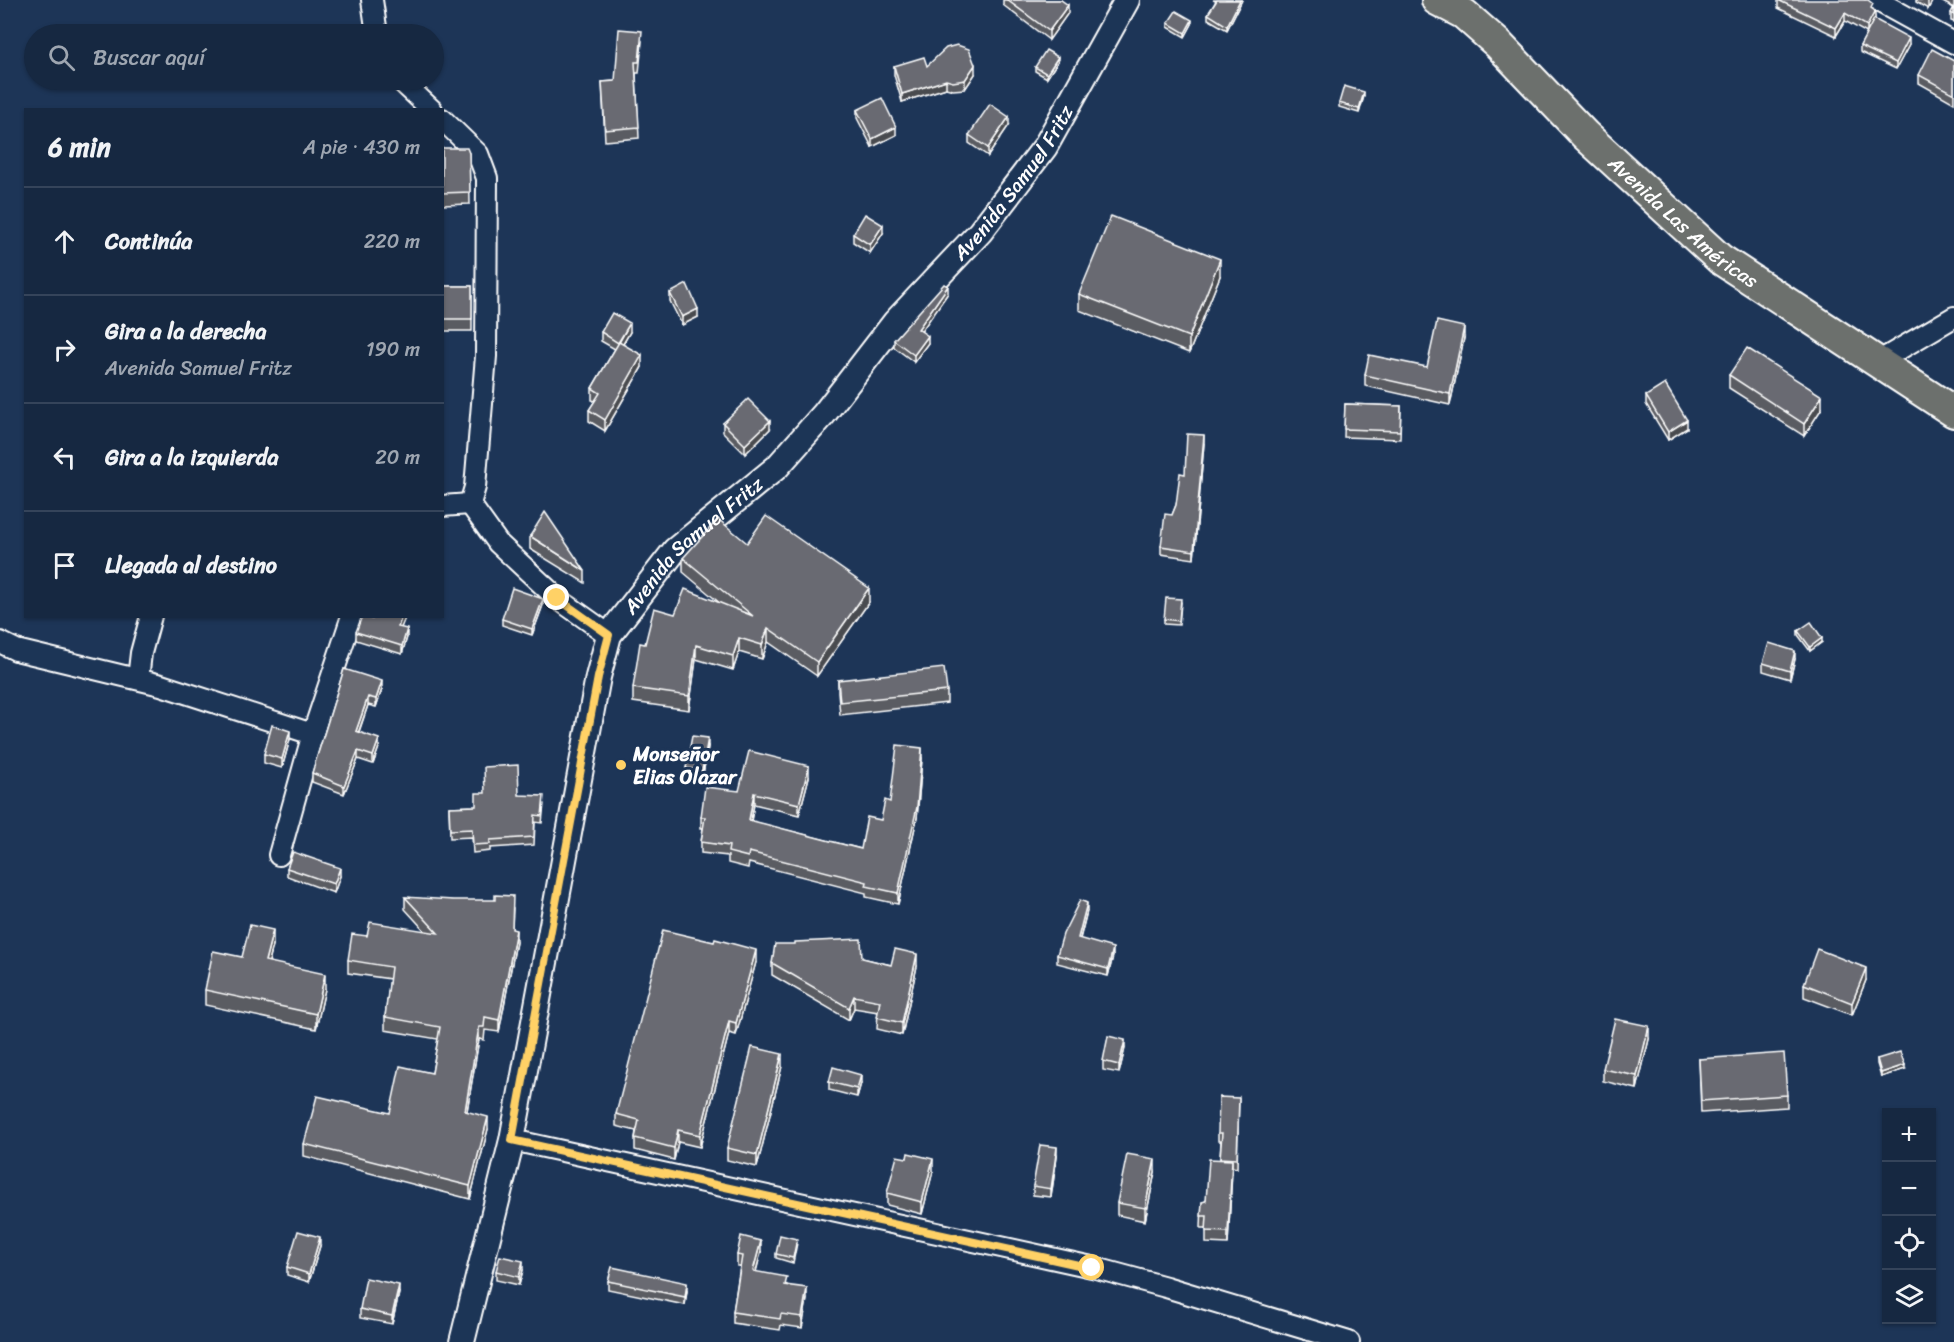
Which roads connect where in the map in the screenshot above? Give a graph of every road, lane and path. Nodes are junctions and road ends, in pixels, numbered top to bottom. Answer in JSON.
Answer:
{"nodes":[{"id":1,"x":372,"y":0,"type":"edge"},
{"id":2,"x":1127,"y":0,"type":"edge"},
{"id":3,"x":1880,"y":1,"type":"edge"},
{"id":4,"x":1444,"y":2,"type":"edge"},
{"id":5,"x":376,"y":24,"type":"edge"},
{"id":6,"x":1954,"y":44,"type":"edge"},
{"id":7,"x":411,"y":90,"type":"edge"},
{"id":8,"x":430,"y":108,"type":"edge"},
{"id":9,"x":444,"y":121,"type":"edge"},
{"id":10,"x":1954,"y":317,"type":"edge"},
{"id":11,"x":1876,"y":363,"type":"junction"},
{"id":12,"x":1954,"y":412,"type":"edge"},
{"id":13,"x":470,"y":504,"type":"junction"},
{"id":14,"x":444,"y":506,"type":"edge"},
{"id":15,"x":150,"y":618,"type":"edge"},
{"id":16,"x":351,"y":618,"type":"edge"},
{"id":17,"x":609,"y":635,"type":"junction"},
{"id":18,"x":0,"y":642,"type":"edge"},
{"id":19,"x":138,"y":680,"type":"junction"},
{"id":20,"x":314,"y":730,"type":"junction"},
{"id":21,"x":279,"y":855,"type":"dead end"},
{"id":22,"x":512,"y":1140,"type":"junction"},
{"id":23,"x":462,"y":1342,"type":"edge"},
{"id":24,"x":1349,"y":1342,"type":"edge"}],
"edges":[{"from":1,"to":5,"type":"street"},
{"from":2,"to":17,"type":"street","name":"Avenida Samuel Fritz"},
{"from":3,"to":6,"type":"street"},
{"from":4,"to":11,"type":"main road","name":"Avenida Las Américas"},
{"from":7,"to":8,"type":"street"},
{"from":9,"to":13,"type":"street"},
{"from":10,"to":11,"type":"street"},
{"from":11,"to":12,"type":"main road","name":"Avenida Las Américas"},
{"from":13,"to":14,"type":"street"},
{"from":13,"to":17,"type":"street"},
{"from":15,"to":19,"type":"street"},
{"from":16,"to":20,"type":"street"},
{"from":17,"to":22,"type":"street","name":"Avenida Samuel Fritz"},
{"from":18,"to":19,"type":"street"},
{"from":19,"to":20,"type":"street"},
{"from":20,"to":21,"type":"street"},
{"from":22,"to":23,"type":"street","name":"Avenida Samuel Fritz"},
{"from":22,"to":24,"type":"street"}]}
